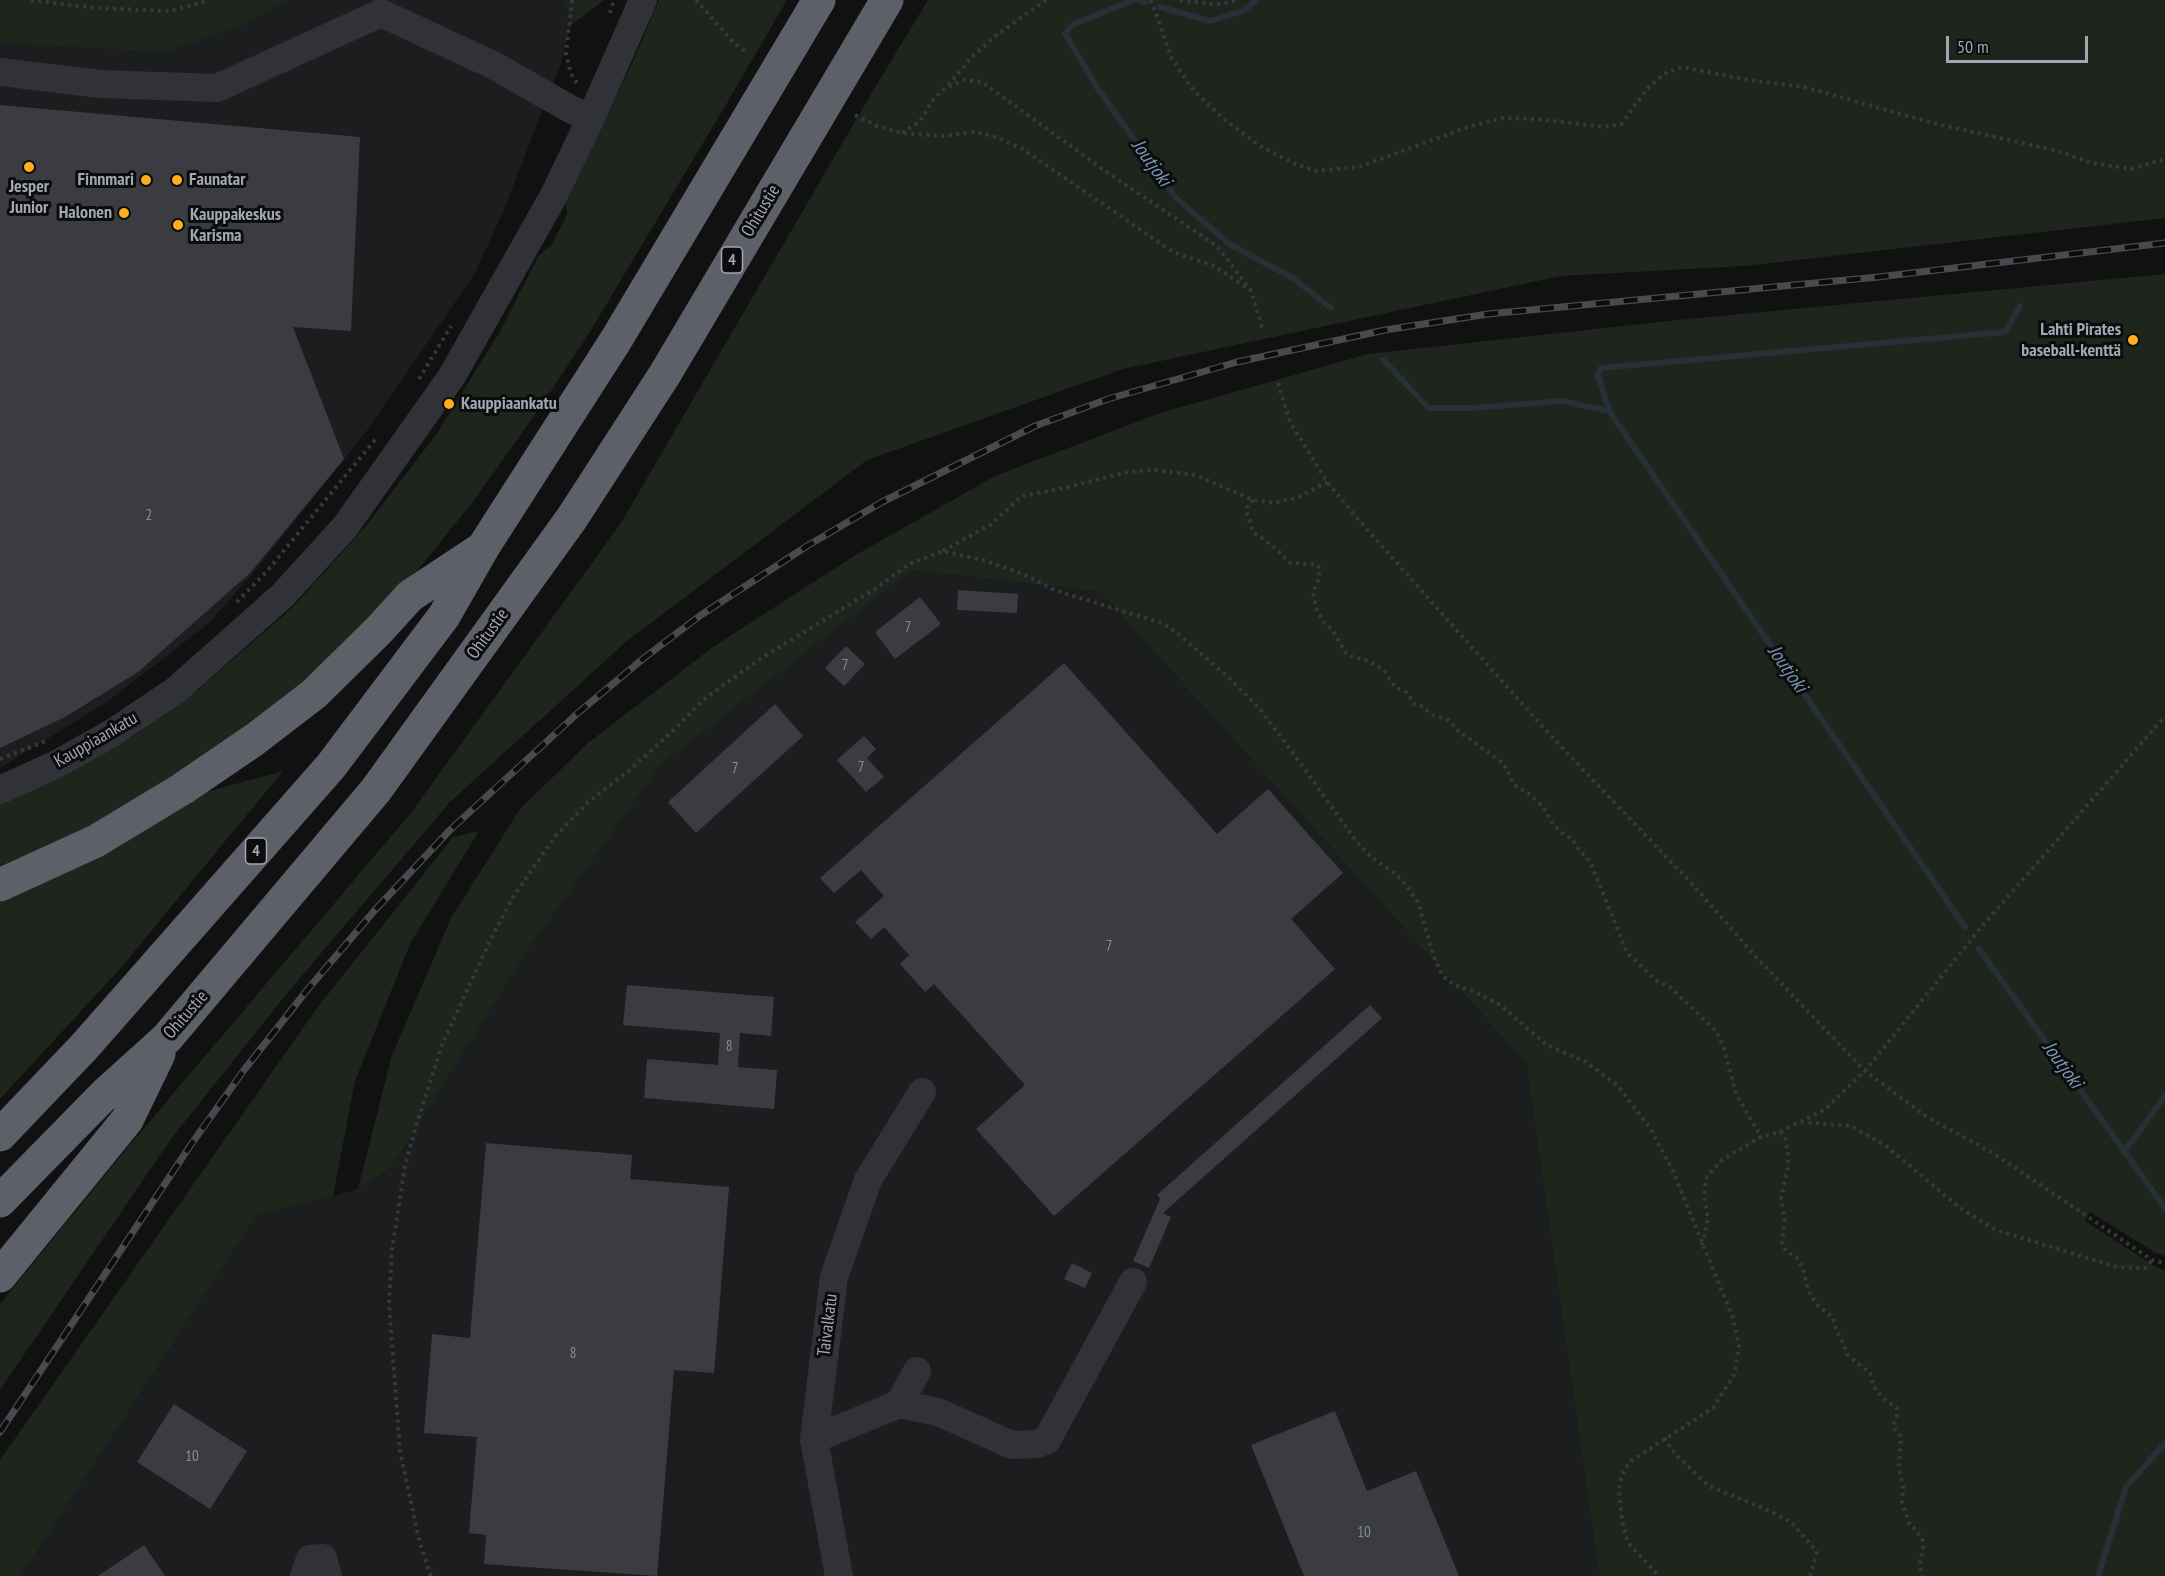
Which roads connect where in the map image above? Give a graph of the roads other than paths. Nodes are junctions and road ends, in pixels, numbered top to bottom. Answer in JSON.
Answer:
{"nodes":[{"id":1,"x":643,"y":0,"type":"edge"},
{"id":2,"x":819,"y":0,"type":"edge"},
{"id":3,"x":886,"y":0,"type":"edge"},
{"id":4,"x":0,"y":72,"type":"edge"},
{"id":5,"x":591,"y":118,"type":"junction"},
{"id":6,"x":484,"y":546,"type":"junction"},
{"id":7,"x":0,"y":790,"type":"edge"},
{"id":8,"x":0,"y":885,"type":"edge"},
{"id":9,"x":166,"y":1038,"type":"junction"},
{"id":10,"x":922,"y":1092,"type":"dead end"},
{"id":11,"x":0,"y":1135,"type":"edge"},
{"id":12,"x":0,"y":1201,"type":"edge"},
{"id":13,"x":0,"y":1276,"type":"edge"},
{"id":14,"x":1132,"y":1282,"type":"dead end"},
{"id":15,"x":917,"y":1371,"type":"dead end"},
{"id":16,"x":899,"y":1404,"type":"junction"},
{"id":17,"x":814,"y":1439,"type":"junction"},
{"id":18,"x":304,"y":1576,"type":"edge"},
{"id":19,"x":328,"y":1576,"type":"edge"},
{"id":20,"x":839,"y":1576,"type":"edge"}],
"edges":[{"from":1,"to":5,"type":"street","name":"Kauppiaankatu"},
{"from":2,"to":6,"type":"highway","number":"4"},
{"from":3,"to":9,"type":"highway","name":"Ohitustie","number":"4"},
{"from":4,"to":5,"type":"street"},
{"from":5,"to":7,"type":"street","name":"Kauppiaankatu"},
{"from":6,"to":8,"type":"highway"},
{"from":6,"to":11,"type":"highway","number":"4"},
{"from":9,"to":12,"type":"highway","name":"Ohitustie","number":"4"},
{"from":9,"to":13,"type":"highway"},
{"from":10,"to":17,"type":"street","name":"Taivalkatu"},
{"from":14,"to":16,"type":"street"},
{"from":15,"to":16,"type":"street"},
{"from":16,"to":17,"type":"street"},
{"from":17,"to":20,"type":"street","name":"Taivalkatu"},
{"from":18,"to":19,"type":"street"}]}
